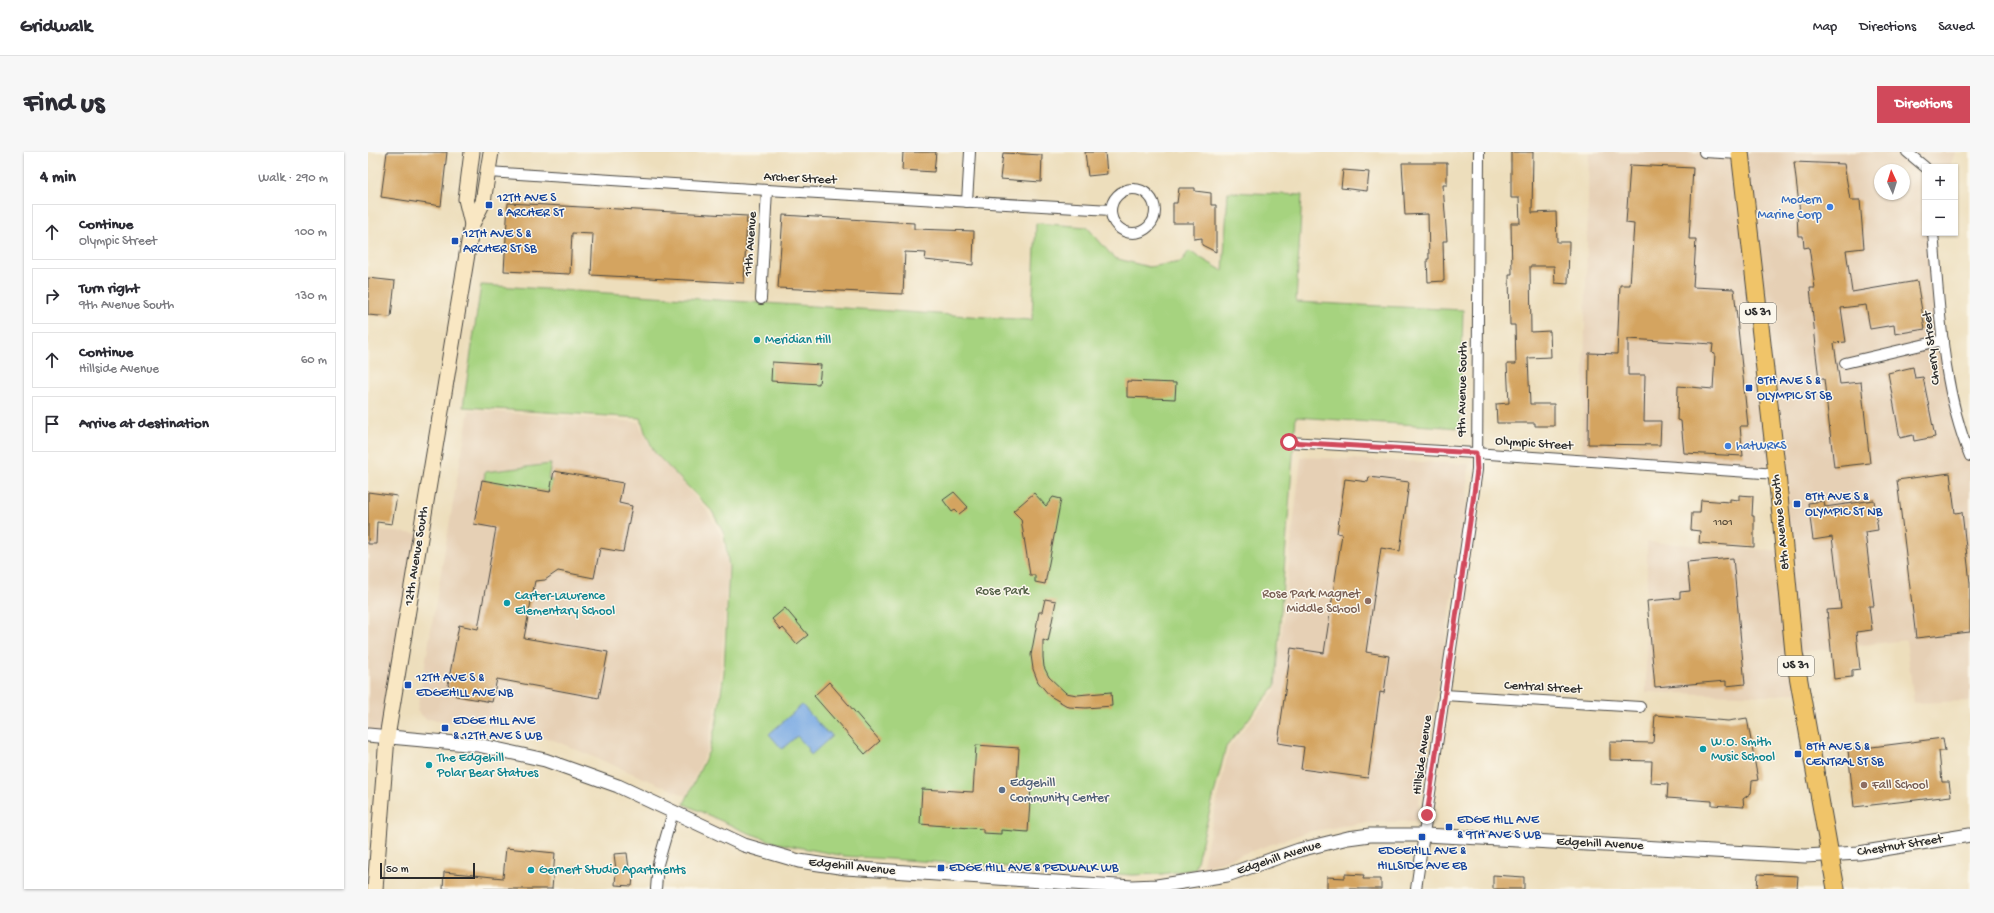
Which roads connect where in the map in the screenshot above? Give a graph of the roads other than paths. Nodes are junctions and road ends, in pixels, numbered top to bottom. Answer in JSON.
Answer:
{"nodes":[{"id":1,"x":472,"y":152,"type":"edge"},
{"id":2,"x":491,"y":152,"type":"edge"},
{"id":3,"x":970,"y":152,"type":"edge"},
{"id":4,"x":1479,"y":152,"type":"edge"},
{"id":5,"x":1704,"y":152,"type":"edge"},
{"id":6,"x":1907,"y":152,"type":"edge"},
{"id":7,"x":1740,"y":153,"type":"edge"},
{"id":8,"x":1922,"y":164,"type":"edge"},
{"id":9,"x":488,"y":172,"type":"junction"},
{"id":10,"x":767,"y":190,"type":"junction"},
{"id":11,"x":967,"y":202,"type":"junction"},
{"id":12,"x":1111,"y":210,"type":"junction"},
{"id":13,"x":472,"y":224,"type":"junction"},
{"id":14,"x":1933,"y":236,"type":"edge"},
{"id":15,"x":760,"y":299,"type":"dead end"},
{"id":16,"x":1943,"y":340,"type":"junction"},
{"id":17,"x":1845,"y":363,"type":"dead end"},
{"id":18,"x":1289,"y":442,"type":"dead end"},
{"id":19,"x":1476,"y":453,"type":"junction"},
{"id":20,"x":1970,"y":456,"type":"edge"},
{"id":21,"x":1777,"y":474,"type":"junction"},
{"id":22,"x":1444,"y":695,"type":"junction"},
{"id":23,"x":1640,"y":707,"type":"dead end"},
{"id":24,"x":368,"y":736,"type":"edge"},
{"id":25,"x":387,"y":737,"type":"junction"},
{"id":26,"x":673,"y":812,"type":"junction"},
{"id":27,"x":1425,"y":835,"type":"junction"},
{"id":28,"x":1970,"y":835,"type":"edge"},
{"id":29,"x":1829,"y":856,"type":"junction"},
{"id":30,"x":375,"y":889,"type":"edge"},
{"id":31,"x":656,"y":889,"type":"edge"},
{"id":32,"x":1416,"y":889,"type":"edge"},
{"id":33,"x":1836,"y":889,"type":"edge"}],
"edges":[{"from":1,"to":13,"type":"main road","name":"12th Avenue South"},
{"from":2,"to":9,"type":"main road","name":"12th Avenue South"},
{"from":3,"to":11,"type":"street"},
{"from":4,"to":19,"type":"street","name":"9th Avenue South"},
{"from":5,"to":7,"type":"street"},
{"from":6,"to":8,"type":"street"},
{"from":7,"to":21,"type":"main road","name":"8th Avenue South","number":"US 31"},
{"from":9,"to":10,"type":"street","name":"Archer Street"},
{"from":9,"to":13,"type":"main road","name":"12th Avenue South"},
{"from":10,"to":11,"type":"street","name":"Archer Street"},
{"from":10,"to":15,"type":"street","name":"11th Avenue"},
{"from":11,"to":12,"type":"street","name":"Archer Street"},
{"from":12,"to":12,"type":"street"},
{"from":13,"to":25,"type":"main road","name":"12th Avenue South"},
{"from":14,"to":16,"type":"street","name":"Cherry Street"},
{"from":16,"to":17,"type":"street"},
{"from":16,"to":20,"type":"street","name":"Cherry Street"},
{"from":18,"to":19,"type":"street","name":"Olympic Street"},
{"from":19,"to":21,"type":"street","name":"Olympic Street"},
{"from":19,"to":22,"type":"street","name":"9th Avenue South"},
{"from":21,"to":29,"type":"main road","name":"8th Avenue South","number":"US 31"},
{"from":22,"to":23,"type":"street","name":"Central Street"},
{"from":22,"to":27,"type":"street","name":"Hillside Avenue"},
{"from":24,"to":25,"type":"street","name":"Edgehill Avenue"},
{"from":25,"to":26,"type":"street","name":"Edgehill Avenue"},
{"from":25,"to":30,"type":"main road","name":"12th Avenue South"},
{"from":26,"to":27,"type":"street","name":"Edgehill Avenue"},
{"from":26,"to":31,"type":"street"},
{"from":27,"to":29,"type":"street","name":"Edgehill Avenue"},
{"from":27,"to":32,"type":"street","name":"Hillside Avenue"},
{"from":28,"to":29,"type":"street","name":"Chestnut Street"},
{"from":29,"to":33,"type":"main road","name":"8th Avenue South","number":"US 31"}]}
